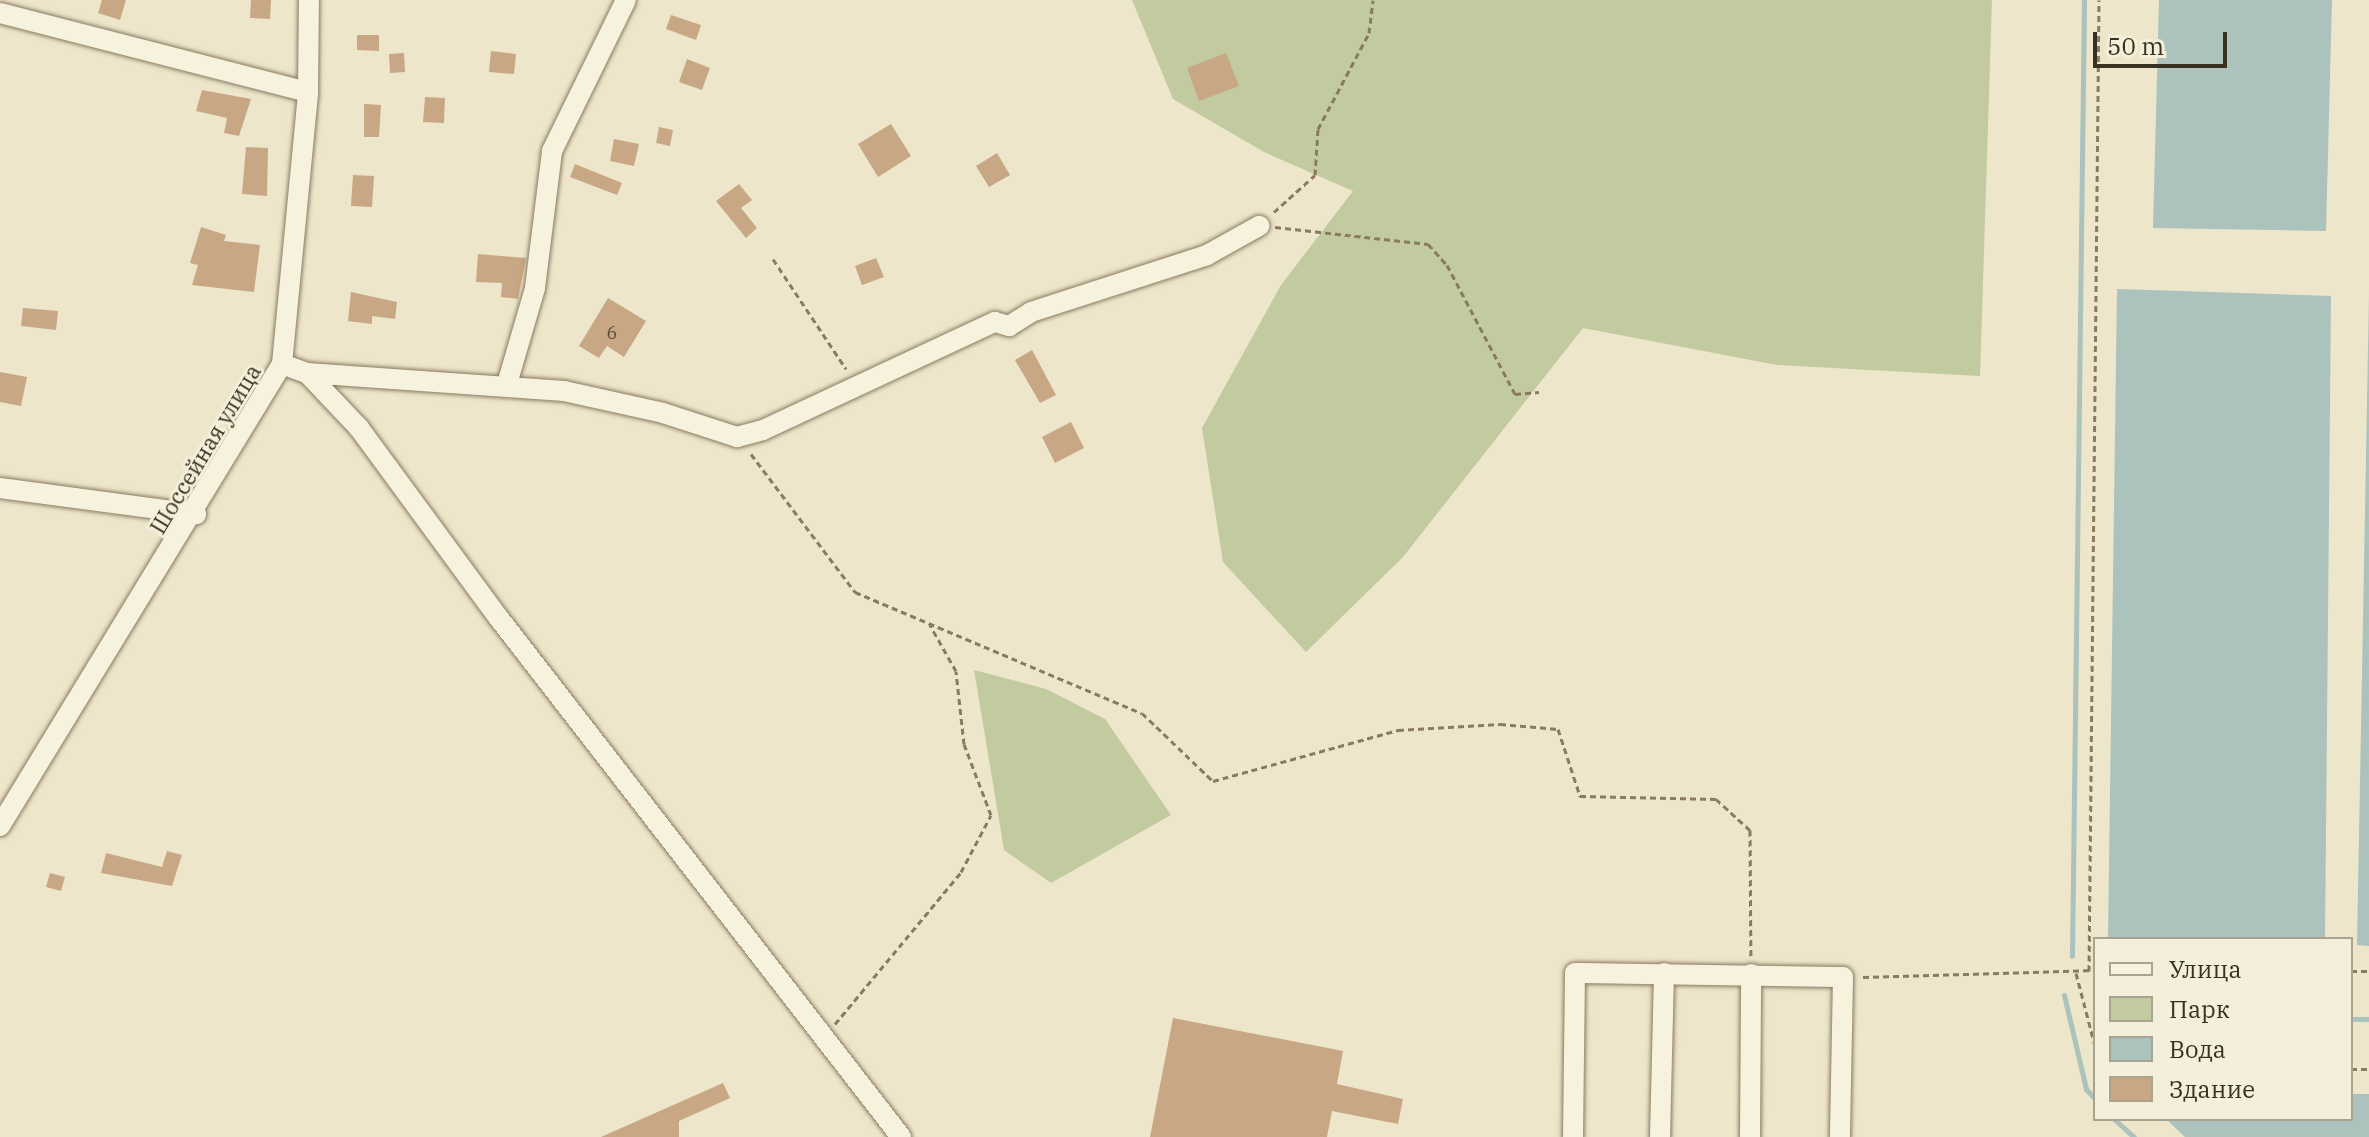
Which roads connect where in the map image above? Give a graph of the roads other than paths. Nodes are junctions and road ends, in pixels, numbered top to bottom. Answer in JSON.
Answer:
{"nodes":[{"id":1,"x":309,"y":0,"type":"edge"},
{"id":2,"x":626,"y":0,"type":"edge"},
{"id":3,"x":0,"y":13,"type":"edge"},
{"id":4,"x":308,"y":92,"type":"junction"},
{"id":5,"x":1259,"y":226,"type":"road end"},
{"id":6,"x":282,"y":364,"type":"junction"},
{"id":7,"x":307,"y":373,"type":"junction"},
{"id":8,"x":507,"y":384,"type":"junction"},
{"id":9,"x":0,"y":488,"type":"edge"},
{"id":10,"x":196,"y":514,"type":"junction"},
{"id":11,"x":0,"y":826,"type":"edge"},
{"id":12,"x":1664,"y":973,"type":"junction"},
{"id":13,"x":1751,"y":974,"type":"junction"},
{"id":14,"x":901,"y":1137,"type":"edge"},
{"id":15,"x":1573,"y":1137,"type":"edge"},
{"id":16,"x":1660,"y":1137,"type":"edge"},
{"id":17,"x":1750,"y":1137,"type":"edge"},
{"id":18,"x":1840,"y":1137,"type":"edge"}],
"edges":[{"from":1,"to":4,"type":"street","name":"Шоссейная улица"},
{"from":2,"to":8,"type":"street"},
{"from":3,"to":4,"type":"street"},
{"from":4,"to":6,"type":"street","name":"Шоссейная улица"},
{"from":5,"to":8,"type":"street"},
{"from":6,"to":7,"type":"street"},
{"from":6,"to":10,"type":"street","name":"Шоссейная улица"},
{"from":7,"to":8,"type":"street"},
{"from":7,"to":14,"type":"street"},
{"from":9,"to":10,"type":"street"},
{"from":10,"to":11,"type":"street","name":"Шоссейная улица"},
{"from":12,"to":13,"type":"street"},
{"from":12,"to":15,"type":"street"},
{"from":12,"to":16,"type":"street"},
{"from":13,"to":17,"type":"street"},
{"from":13,"to":18,"type":"street"}]}
